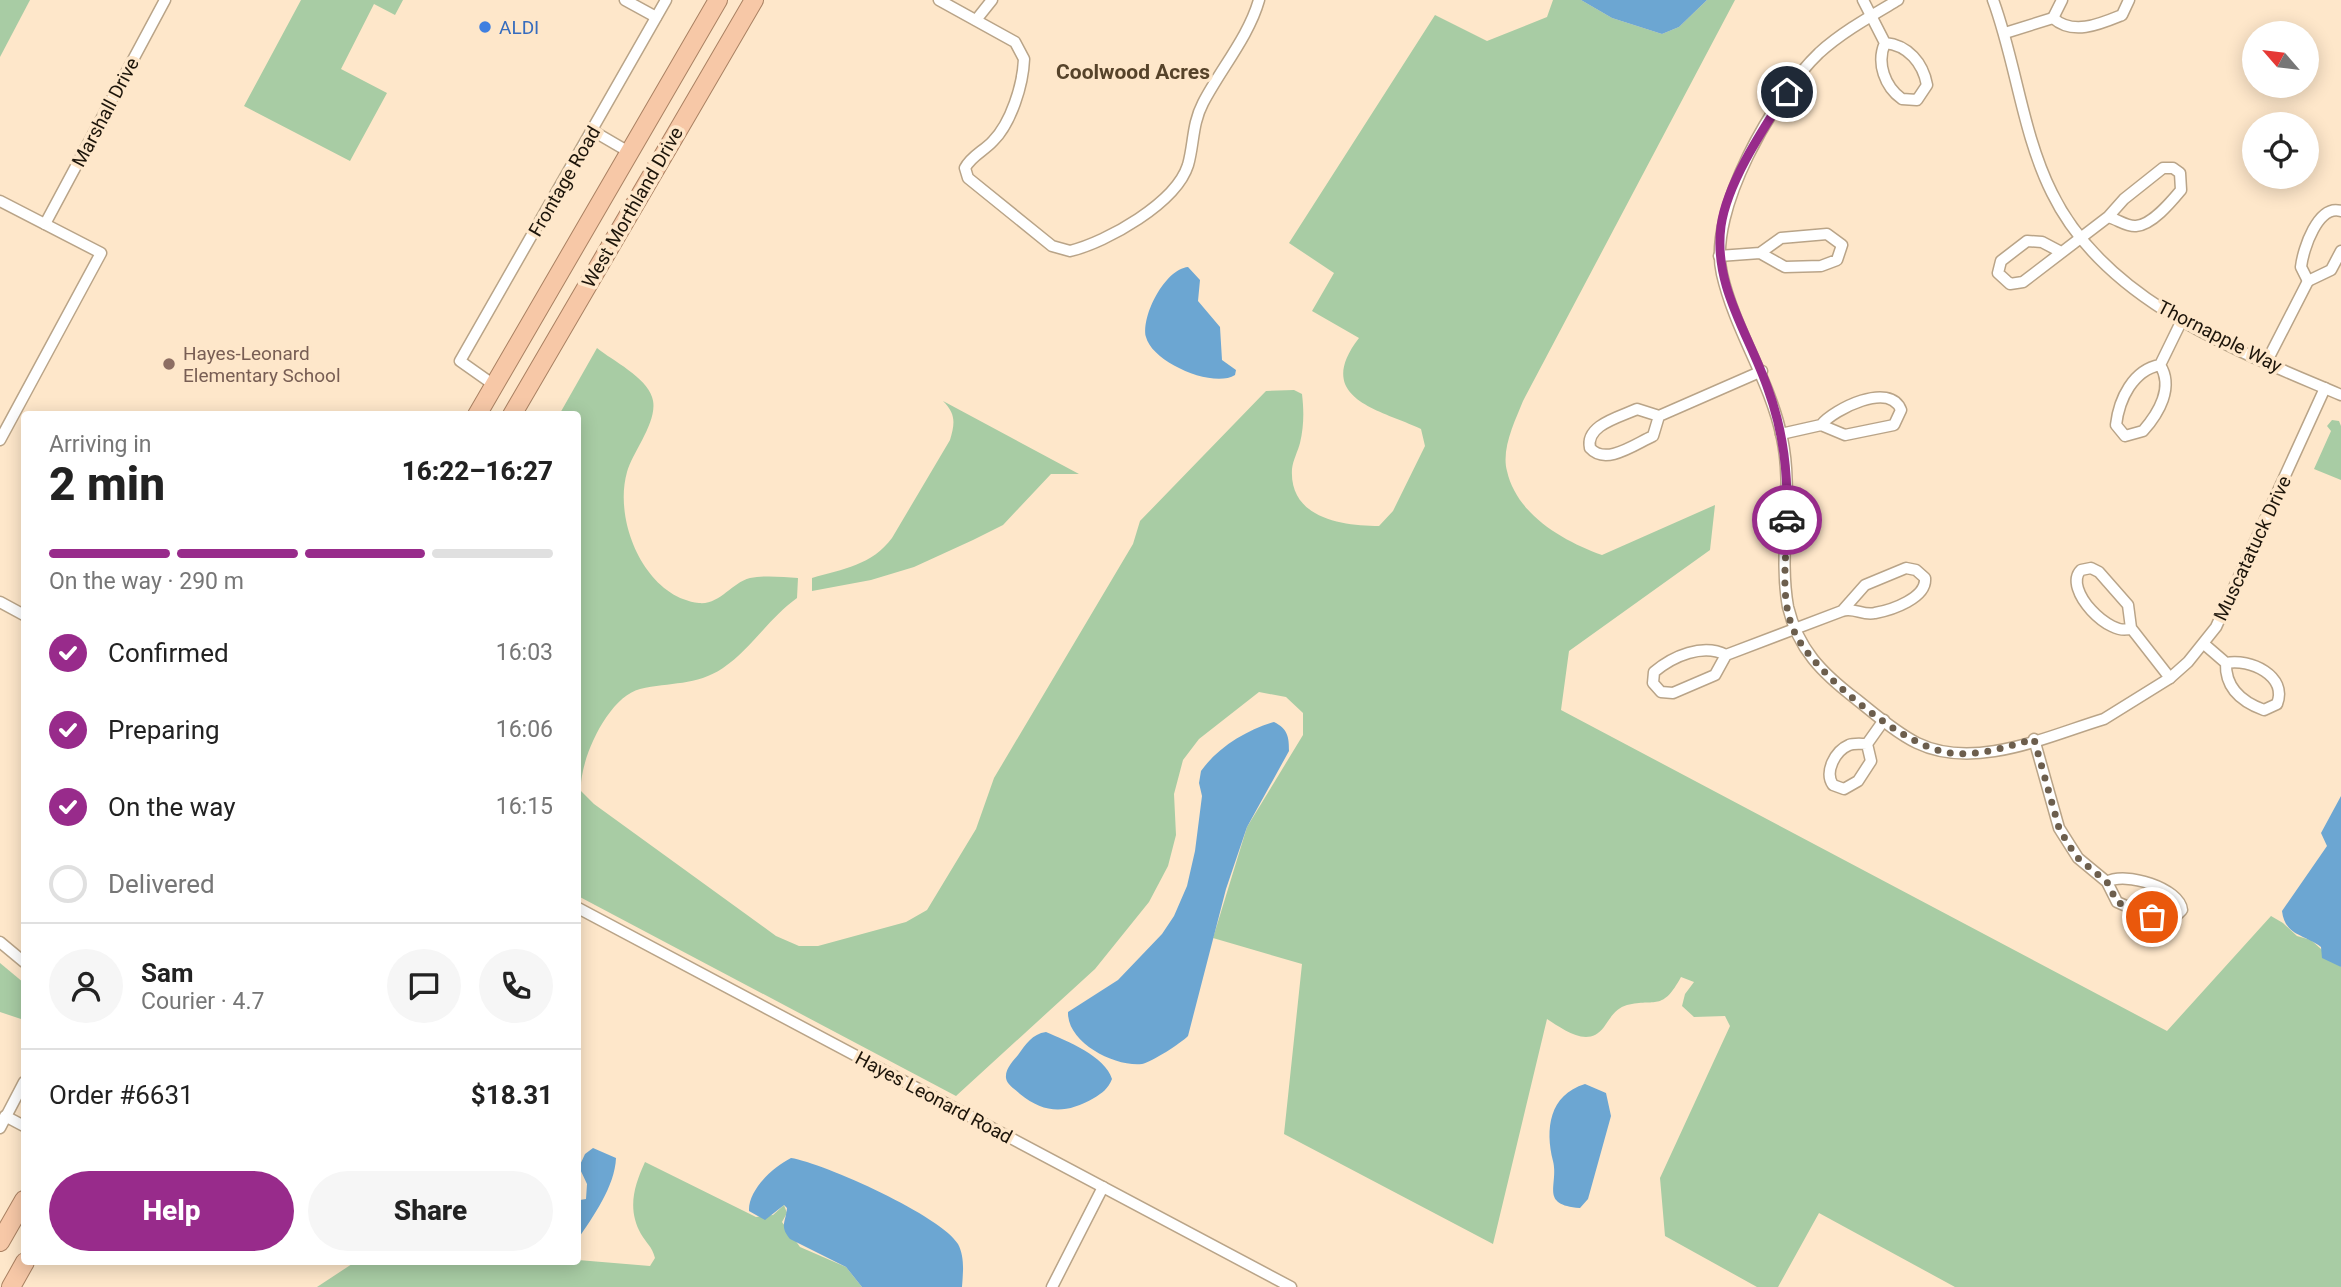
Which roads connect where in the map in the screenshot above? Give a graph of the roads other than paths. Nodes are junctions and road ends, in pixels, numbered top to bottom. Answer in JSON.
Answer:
{"nodes":[{"id":1,"x":165,"y":0,"type":"edge"},
{"id":2,"x":625,"y":0,"type":"edge"},
{"id":3,"x":666,"y":0,"type":"edge"},
{"id":4,"x":718,"y":0,"type":"edge"},
{"id":5,"x":754,"y":0,"type":"edge"},
{"id":6,"x":939,"y":0,"type":"edge"},
{"id":7,"x":992,"y":0,"type":"edge"},
{"id":8,"x":1259,"y":0,"type":"edge"},
{"id":9,"x":1863,"y":0,"type":"edge"},
{"id":10,"x":1898,"y":0,"type":"edge"},
{"id":11,"x":1993,"y":0,"type":"edge"},
{"id":12,"x":2062,"y":0,"type":"edge"},
{"id":13,"x":2129,"y":0,"type":"edge"},
{"id":14,"x":1870,"y":16,"type":"junction"},
{"id":15,"x":656,"y":17,"type":"junction"},
{"id":16,"x":2053,"y":18,"type":"junction"},
{"id":17,"x":976,"y":20,"type":"junction"},
{"id":18,"x":2005,"y":33,"type":"junction"},
{"id":19,"x":1885,"y":43,"type":"junction"},
{"id":20,"x":593,"y":131,"type":"junction"},
{"id":21,"x":629,"y":152,"type":"junction"},
{"id":22,"x":0,"y":201,"type":"edge"},
{"id":23,"x":2341,"y":211,"type":"edge"},
{"id":24,"x":2108,"y":217,"type":"junction"},
{"id":25,"x":45,"y":224,"type":"junction"},
{"id":26,"x":2081,"y":237,"type":"junction"},
{"id":27,"x":2341,"y":251,"type":"edge"},
{"id":28,"x":2061,"y":252,"type":"junction"},
{"id":29,"x":1760,"y":253,"type":"junction"},
{"id":30,"x":1719,"y":256,"type":"junction"},
{"id":31,"x":2308,"y":281,"type":"junction"},
{"id":32,"x":2182,"y":320,"type":"junction"},
{"id":33,"x":2267,"y":361,"type":"junction"},
{"id":34,"x":2160,"y":365,"type":"junction"},
{"id":35,"x":1762,"y":371,"type":"junction"},
{"id":36,"x":494,"y":384,"type":"junction"},
{"id":37,"x":2325,"y":388,"type":"junction"},
{"id":38,"x":2341,"y":395,"type":"edge"},
{"id":39,"x":479,"y":411,"type":"edge"},
{"id":40,"x":514,"y":411,"type":"edge"},
{"id":41,"x":1659,"y":416,"type":"junction"},
{"id":42,"x":1821,"y":425,"type":"junction"},
{"id":43,"x":1782,"y":434,"type":"junction"},
{"id":44,"x":0,"y":440,"type":"edge"},
{"id":45,"x":0,"y":602,"type":"edge"},
{"id":46,"x":1842,"y":611,"type":"junction"},
{"id":47,"x":21,"y":613,"type":"edge"},
{"id":48,"x":2131,"y":628,"type":"junction"},
{"id":49,"x":1793,"y":630,"type":"junction"},
{"id":50,"x":2204,"y":644,"type":"junction"},
{"id":51,"x":1726,"y":655,"type":"junction"},
{"id":52,"x":2226,"y":663,"type":"junction"},
{"id":53,"x":2170,"y":678,"type":"junction"},
{"id":54,"x":1884,"y":720,"type":"junction"},
{"id":55,"x":2034,"y":739,"type":"junction"},
{"id":56,"x":1867,"y":744,"type":"junction"},
{"id":57,"x":2107,"y":882,"type":"junction"},
{"id":58,"x":581,"y":910,"type":"edge"},
{"id":59,"x":0,"y":942,"type":"edge"},
{"id":60,"x":21,"y":959,"type":"edge"},
{"id":61,"x":21,"y":1087,"type":"edge"},
{"id":62,"x":5,"y":1116,"type":"junction"},
{"id":63,"x":21,"y":1124,"type":"edge"},
{"id":64,"x":0,"y":1129,"type":"edge"},
{"id":65,"x":1103,"y":1187,"type":"junction"},
{"id":66,"x":21,"y":1205,"type":"edge"},
{"id":67,"x":0,"y":1242,"type":"edge"},
{"id":68,"x":23,"y":1265,"type":"edge"},
{"id":69,"x":11,"y":1287,"type":"edge"},
{"id":70,"x":1052,"y":1287,"type":"edge"},
{"id":71,"x":1291,"y":1287,"type":"edge"}],
"edges":[{"from":1,"to":25,"type":"street","name":"Marshall Drive"},
{"from":2,"to":15,"type":"street"},
{"from":3,"to":15,"type":"street","name":"Frontage Road"},
{"from":4,"to":21,"type":"highway","name":"West Morthland Drive"},
{"from":5,"to":40,"type":"highway","name":"West Morthland Drive"},
{"from":6,"to":17,"type":"street"},
{"from":7,"to":17,"type":"street"},
{"from":8,"to":17,"type":"street"},
{"from":9,"to":14,"type":"street"},
{"from":10,"to":14,"type":"street","name":"Muscatatuck Drive"},
{"from":11,"to":18,"type":"street","name":"Thornapple Way"},
{"from":12,"to":16,"type":"street"},
{"from":13,"to":16,"type":"street"},
{"from":14,"to":19,"type":"street"},
{"from":14,"to":30,"type":"street","name":"Muscatatuck Drive"},
{"from":15,"to":20,"type":"street","name":"Frontage Road"},
{"from":16,"to":18,"type":"street"},
{"from":18,"to":26,"type":"street","name":"Thornapple Way"},
{"from":19,"to":19,"type":"street"},
{"from":20,"to":21,"type":"street"},
{"from":20,"to":36,"type":"street","name":"Frontage Road"},
{"from":21,"to":36,"type":"highway","name":"West Morthland Drive"},
{"from":22,"to":25,"type":"street"},
{"from":23,"to":31,"type":"street"},
{"from":24,"to":24,"type":"street"},
{"from":24,"to":26,"type":"street"},
{"from":25,"to":44,"type":"street"},
{"from":26,"to":28,"type":"street"},
{"from":26,"to":32,"type":"street","name":"Thornapple Way"},
{"from":27,"to":31,"type":"street"},
{"from":28,"to":28,"type":"street"},
{"from":29,"to":29,"type":"street"},
{"from":29,"to":30,"type":"street"},
{"from":30,"to":35,"type":"street","name":"Muscatatuck Drive"},
{"from":31,"to":33,"type":"street"},
{"from":32,"to":33,"type":"street","name":"Thornapple Way"},
{"from":32,"to":34,"type":"street"},
{"from":33,"to":37,"type":"street","name":"Thornapple Way"},
{"from":34,"to":34,"type":"street"},
{"from":35,"to":41,"type":"street"},
{"from":35,"to":43,"type":"street","name":"Muscatatuck Drive"},
{"from":36,"to":39,"type":"highway","name":"West Morthland Drive"},
{"from":37,"to":38,"type":"street","name":"Thornapple Way"},
{"from":37,"to":50,"type":"street","name":"Muscatatuck Drive"},
{"from":41,"to":41,"type":"street"},
{"from":42,"to":42,"type":"street"},
{"from":42,"to":43,"type":"street"},
{"from":43,"to":49,"type":"street","name":"Muscatatuck Drive"},
{"from":45,"to":47,"type":"street"},
{"from":46,"to":46,"type":"street"},
{"from":46,"to":49,"type":"street"},
{"from":48,"to":48,"type":"street"},
{"from":48,"to":53,"type":"street"},
{"from":49,"to":51,"type":"street"},
{"from":49,"to":54,"type":"street","name":"Muscatatuck Drive"},
{"from":50,"to":52,"type":"street"},
{"from":50,"to":53,"type":"street","name":"Muscatatuck Drive"},
{"from":51,"to":51,"type":"street"},
{"from":52,"to":52,"type":"street"},
{"from":53,"to":55,"type":"street","name":"Muscatatuck Drive"},
{"from":54,"to":55,"type":"street","name":"Muscatatuck Drive"},
{"from":54,"to":56,"type":"street"},
{"from":55,"to":57,"type":"street"},
{"from":56,"to":56,"type":"street"},
{"from":57,"to":57,"type":"street"},
{"from":58,"to":65,"type":"street","name":"Hayes Leonard Road"},
{"from":59,"to":60,"type":"street"},
{"from":61,"to":62,"type":"street"},
{"from":62,"to":63,"type":"street"},
{"from":62,"to":64,"type":"street"},
{"from":65,"to":70,"type":"street"},
{"from":65,"to":71,"type":"street","name":"Hayes Leonard Road"},
{"from":66,"to":67,"type":"highway"},
{"from":68,"to":69,"type":"highway"}]}
